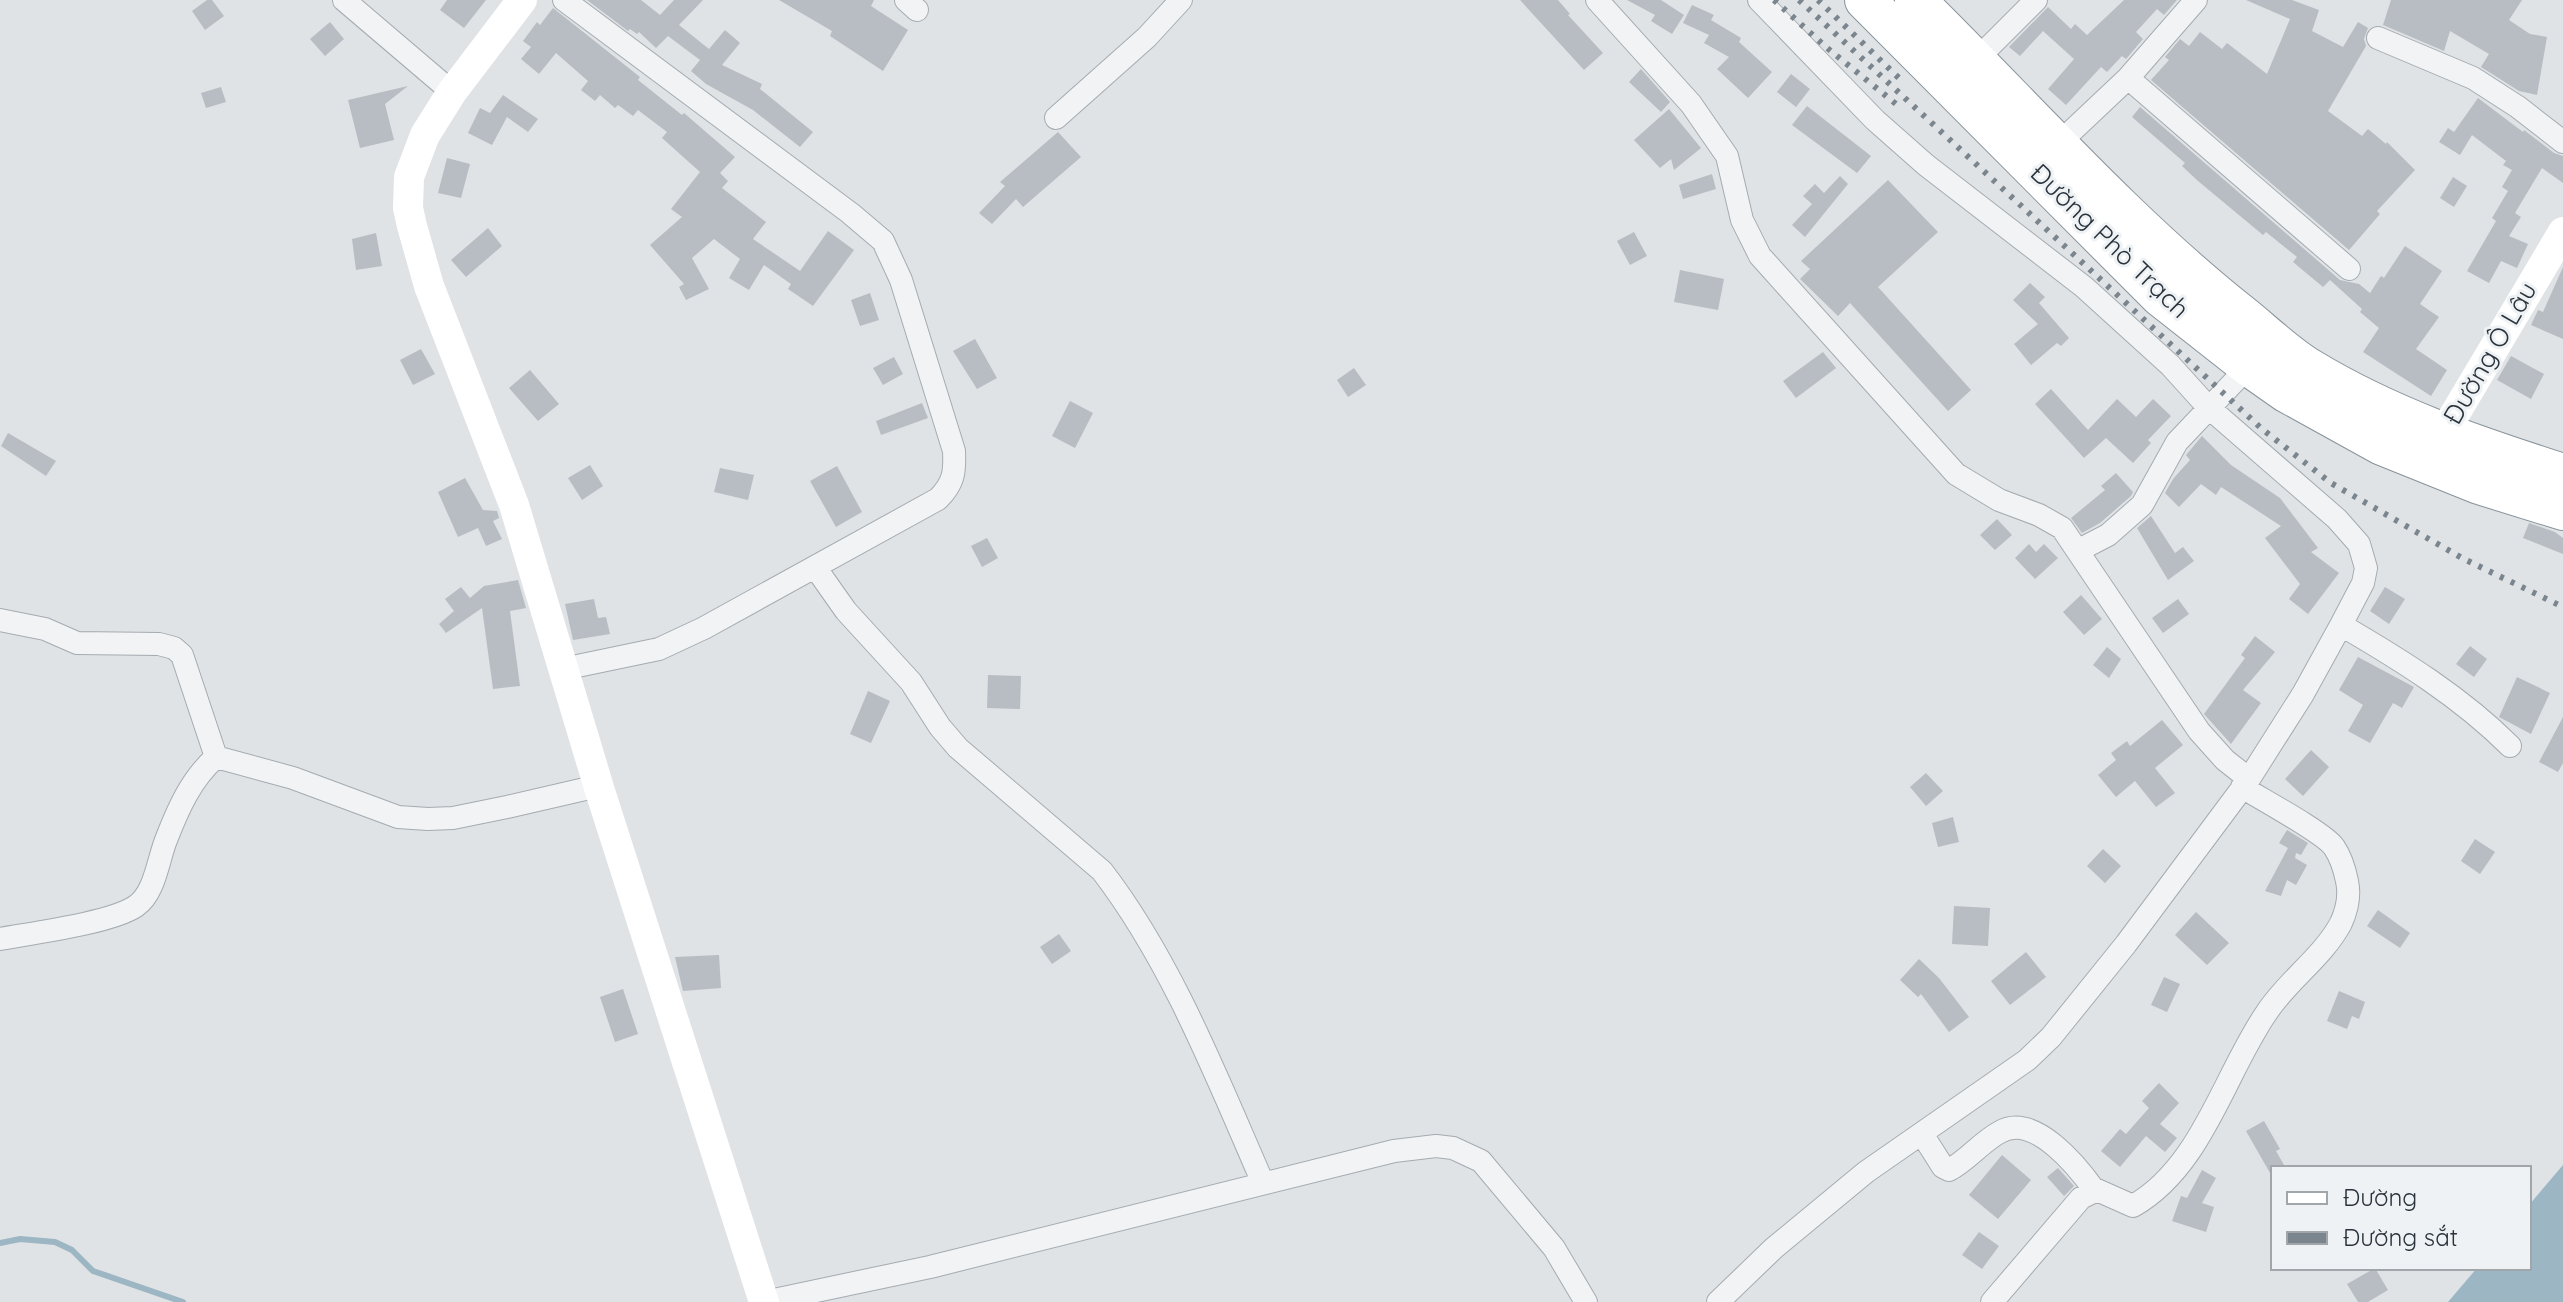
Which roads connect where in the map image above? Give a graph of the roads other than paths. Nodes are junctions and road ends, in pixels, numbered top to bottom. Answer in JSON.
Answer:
{"nodes":[{"id":1,"x":344,"y":0,"type":"edge"},
{"id":2,"x":522,"y":0,"type":"edge"},
{"id":3,"x":564,"y":0,"type":"edge"},
{"id":4,"x":1181,"y":0,"type":"edge"},
{"id":5,"x":1597,"y":0,"type":"edge"},
{"id":6,"x":1759,"y":0,"type":"edge"},
{"id":7,"x":1865,"y":0,"type":"edge"},
{"id":8,"x":2036,"y":0,"type":"edge"},
{"id":9,"x":2196,"y":0,"type":"edge"},
{"id":10,"x":1924,"y":26,"type":"edge"},
{"id":11,"x":2378,"y":38,"type":"dead end"},
{"id":12,"x":1975,"y":61,"type":"junction"},
{"id":13,"x":2128,"y":78,"type":"junction"},
{"id":14,"x":452,"y":92,"type":"junction"},
{"id":15,"x":1056,"y":118,"type":"dead end"},
{"id":16,"x":2563,"y":142,"type":"edge"},
{"id":17,"x":2057,"y":145,"type":"junction"},
{"id":18,"x":2563,"y":232,"type":"edge"},
{"id":19,"x":2553,"y":266,"type":"edge"},
{"id":20,"x":2349,"y":269,"type":"dead end"},
{"id":21,"x":2172,"y":283,"type":"junction"},
{"id":22,"x":2249,"y":366,"type":"junction"},
{"id":23,"x":2208,"y":407,"type":"junction"},
{"id":24,"x":2443,"y":434,"type":"junction"},
{"id":25,"x":2563,"y":474,"type":"edge"},
{"id":26,"x":2563,"y":510,"type":"edge"},
{"id":27,"x":2079,"y":550,"type":"junction"},
{"id":28,"x":815,"y":567,"type":"junction"},
{"id":29,"x":0,"y":620,"type":"edge"},
{"id":30,"x":2341,"y":625,"type":"junction"},
{"id":31,"x":563,"y":669,"type":"junction"},
{"id":32,"x":2510,"y":746,"type":"dead end"},
{"id":33,"x":216,"y":757,"type":"junction"},
{"id":34,"x":2245,"y":783,"type":"junction"},
{"id":35,"x":598,"y":786,"type":"junction"},
{"id":36,"x":0,"y":939,"type":"edge"},
{"id":37,"x":1922,"y":1134,"type":"junction"},
{"id":38,"x":1263,"y":1183,"type":"junction"},
{"id":39,"x":2095,"y":1191,"type":"junction"},
{"id":40,"x":764,"y":1302,"type":"edge"},
{"id":41,"x":1586,"y":1302,"type":"edge"},
{"id":42,"x":1718,"y":1302,"type":"edge"},
{"id":43,"x":1992,"y":1302,"type":"edge"}],
"edges":[{"from":1,"to":14,"type":"street"},
{"from":2,"to":14,"type":"main road"},
{"from":3,"to":28,"type":"street"},
{"from":4,"to":15,"type":"street"},
{"from":5,"to":27,"type":"street"},
{"from":6,"to":23,"type":"street"},
{"from":7,"to":10,"type":"highway","name":"Đường Phò Trạch"},
{"from":8,"to":12,"type":"street"},
{"from":9,"to":13,"type":"street"},
{"from":10,"to":12,"type":"highway","name":"Đường Phò Trạch"},
{"from":10,"to":21,"type":"highway","name":"Đường Phò Trạch"},
{"from":11,"to":16,"type":"street"},
{"from":12,"to":17,"type":"highway","name":"Đường Phò Trạch"},
{"from":13,"to":17,"type":"street"},
{"from":13,"to":20,"type":"street"},
{"from":14,"to":31,"type":"main road"},
{"from":17,"to":21,"type":"highway","name":"Đường Phò Trạch"},
{"from":18,"to":19,"type":"main road","name":"Đường Ô Lâu"},
{"from":19,"to":24,"type":"main road","name":"Đường Ô Lâu"},
{"from":21,"to":22,"type":"highway","name":"Đường Phò Trạch"},
{"from":21,"to":24,"type":"highway","name":"Đường Phò Trạch"},
{"from":22,"to":23,"type":"street"},
{"from":22,"to":26,"type":"highway","name":"Đường Phò Trạch"},
{"from":23,"to":27,"type":"street"},
{"from":23,"to":30,"type":"street"},
{"from":24,"to":25,"type":"highway","name":"Đường Phò Trạch"},
{"from":27,"to":34,"type":"street"},
{"from":28,"to":31,"type":"street"},
{"from":28,"to":38,"type":"street"},
{"from":29,"to":33,"type":"street"},
{"from":30,"to":32,"type":"street"},
{"from":30,"to":34,"type":"street"},
{"from":31,"to":35,"type":"main road"},
{"from":33,"to":35,"type":"street"},
{"from":33,"to":36,"type":"street"},
{"from":34,"to":37,"type":"street"},
{"from":34,"to":39,"type":"street"},
{"from":35,"to":40,"type":"main road"},
{"from":37,"to":39,"type":"street"},
{"from":37,"to":42,"type":"street"},
{"from":38,"to":40,"type":"street"},
{"from":38,"to":41,"type":"street"},
{"from":39,"to":43,"type":"street"}]}
